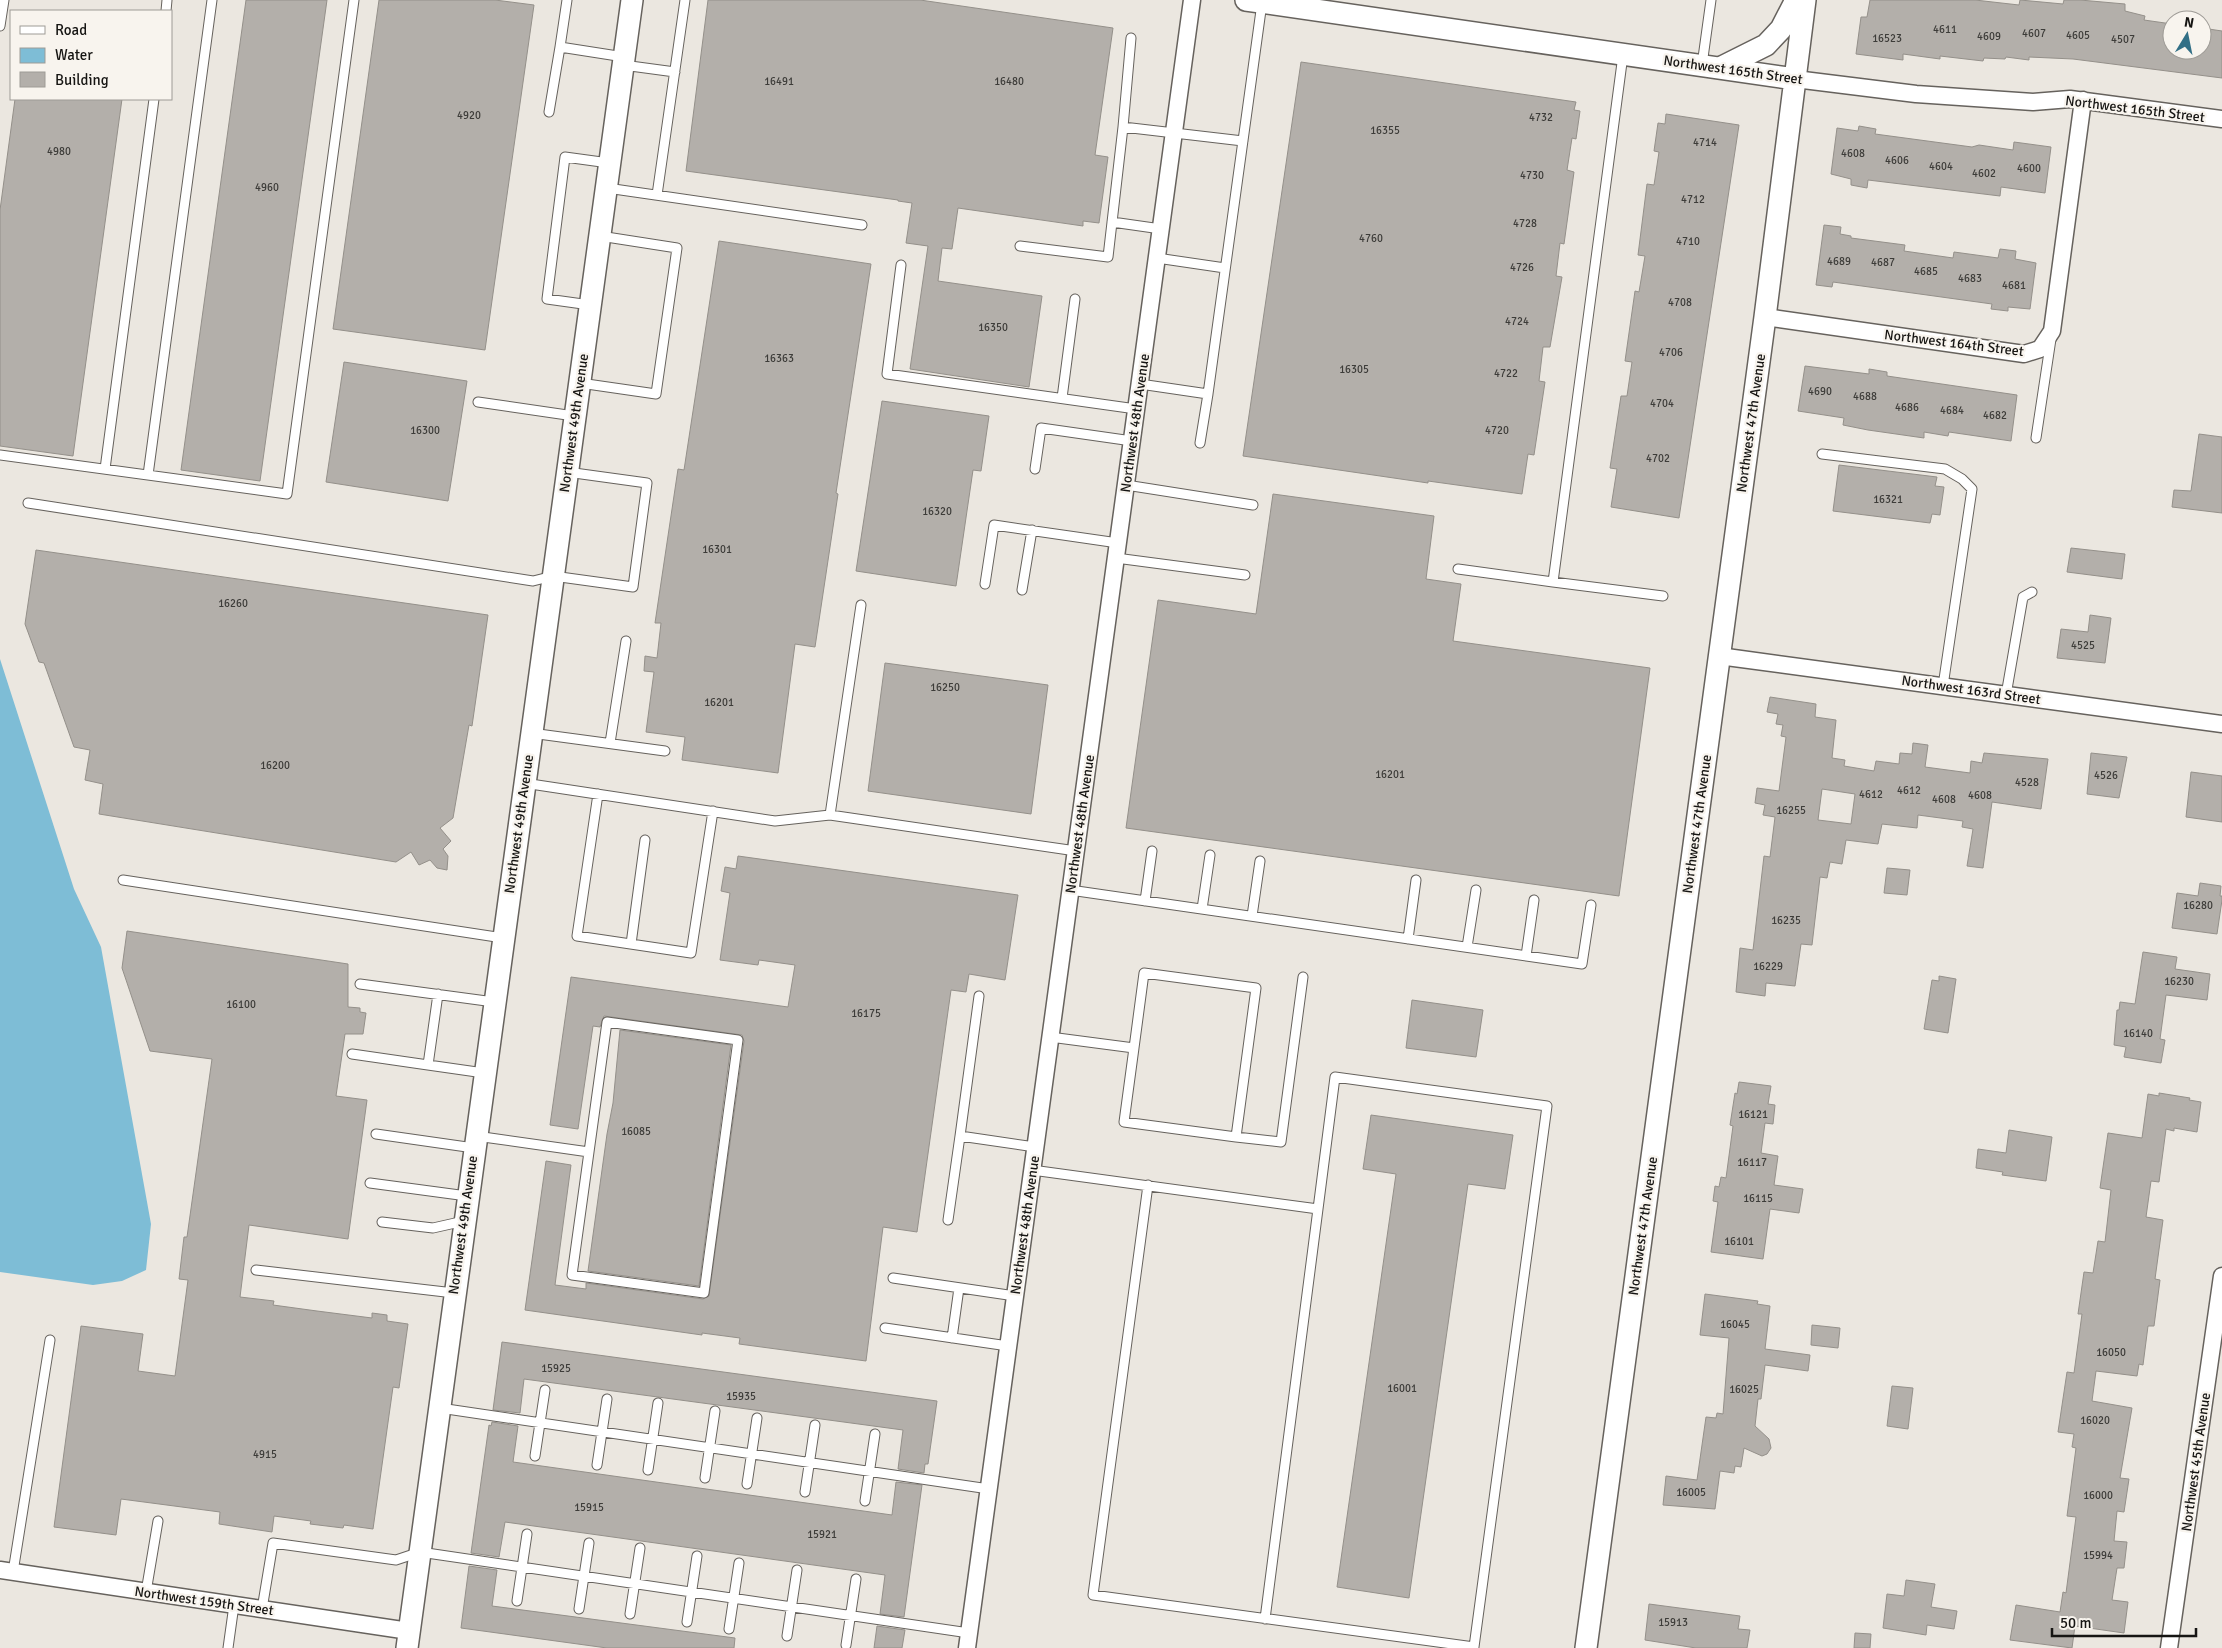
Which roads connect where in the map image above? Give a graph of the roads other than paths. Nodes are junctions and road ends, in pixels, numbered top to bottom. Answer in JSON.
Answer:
{"nodes":[{"id":1,"x":4,"y":0,"type":"edge"},
{"id":2,"x":212,"y":0,"type":"edge"},
{"id":3,"x":354,"y":0,"type":"edge"},
{"id":4,"x":567,"y":0,"type":"edge"},
{"id":5,"x":632,"y":0,"type":"edge"},
{"id":6,"x":685,"y":0,"type":"edge"},
{"id":7,"x":1192,"y":0,"type":"edge"},
{"id":8,"x":1711,"y":0,"type":"edge"},
{"id":9,"x":1796,"y":0,"type":"edge"},
{"id":10,"x":1806,"y":0,"type":"edge"},
{"id":11,"x":1254,"y":1,"type":"edge"},
{"id":12,"x":0,"y":26,"type":"edge"},
{"id":13,"x":1131,"y":38,"type":"dead end"},
{"id":14,"x":560,"y":47,"type":"junction"},
{"id":15,"x":1623,"y":54,"type":"junction"},
{"id":16,"x":624,"y":61,"type":"junction"},
{"id":17,"x":1711,"y":67,"type":"junction"},
{"id":18,"x":675,"y":72,"type":"junction"},
{"id":19,"x":1795,"y":79,"type":"junction"},
{"id":20,"x":154,"y":100,"type":"edge"},
{"id":21,"x":2083,"y":100,"type":"junction"},
{"id":22,"x":549,"y":112,"type":"dead end"},
{"id":23,"x":2222,"y":119,"type":"edge"},
{"id":24,"x":1123,"y":127,"type":"junction"},
{"id":25,"x":1174,"y":133,"type":"junction"},
{"id":26,"x":1243,"y":141,"type":"junction"},
{"id":27,"x":610,"y":162,"type":"junction"},
{"id":28,"x":606,"y":188,"type":"junction"},
{"id":29,"x":657,"y":195,"type":"junction"},
{"id":30,"x":1112,"y":222,"type":"junction"},
{"id":31,"x":862,"y":225,"type":"dead end"},
{"id":32,"x":1161,"y":229,"type":"junction"},
{"id":33,"x":600,"y":236,"type":"junction"},
{"id":34,"x":1020,"y":246,"type":"dead end"},
{"id":35,"x":1157,"y":258,"type":"junction"},
{"id":36,"x":901,"y":265,"type":"dead end"},
{"id":37,"x":1225,"y":268,"type":"junction"},
{"id":38,"x":1075,"y":299,"type":"dead end"},
{"id":39,"x":590,"y":305,"type":"junction"},
{"id":40,"x":1765,"y":317,"type":"junction"},
{"id":41,"x":2052,"y":332,"type":"junction"},
{"id":42,"x":579,"y":383,"type":"junction"},
{"id":43,"x":1140,"y":384,"type":"junction"},
{"id":44,"x":1208,"y":394,"type":"junction"},
{"id":45,"x":1062,"y":398,"type":"junction"},
{"id":46,"x":478,"y":402,"type":"dead end"},
{"id":47,"x":1136,"y":409,"type":"junction"},
{"id":48,"x":575,"y":416,"type":"junction"},
{"id":49,"x":2036,"y":438,"type":"dead end"},
{"id":50,"x":1132,"y":441,"type":"junction"},
{"id":51,"x":1200,"y":443,"type":"dead end"},
{"id":52,"x":1822,"y":454,"type":"dead end"},
{"id":53,"x":0,"y":455,"type":"edge"},
{"id":54,"x":1035,"y":469,"type":"dead end"},
{"id":55,"x":105,"y":470,"type":"junction"},
{"id":56,"x":567,"y":472,"type":"junction"},
{"id":57,"x":148,"y":475,"type":"junction"},
{"id":58,"x":1126,"y":485,"type":"junction"},
{"id":59,"x":28,"y":504,"type":"dead end"},
{"id":60,"x":1253,"y":505,"type":"dead end"},
{"id":61,"x":1032,"y":530,"type":"junction"},
{"id":62,"x":1117,"y":551,"type":"junction"},
{"id":63,"x":1458,"y":569,"type":"dead end"},
{"id":64,"x":1245,"y":575,"type":"dead end"},
{"id":65,"x":553,"y":576,"type":"junction"},
{"id":66,"x":1553,"y":582,"type":"junction"},
{"id":67,"x":985,"y":584,"type":"dead end"},
{"id":68,"x":1022,"y":590,"type":"dead end"},
{"id":69,"x":2032,"y":592,"type":"dead end"},
{"id":70,"x":1663,"y":596,"type":"dead end"},
{"id":71,"x":861,"y":605,"type":"dead end"},
{"id":72,"x":626,"y":641,"type":"dead end"},
{"id":73,"x":1719,"y":656,"type":"junction"},
{"id":74,"x":1943,"y":686,"type":"junction"},
{"id":75,"x":2006,"y":695,"type":"junction"},
{"id":76,"x":2222,"y":724,"type":"edge"},
{"id":77,"x":531,"y":733,"type":"junction"},
{"id":78,"x":610,"y":744,"type":"junction"},
{"id":79,"x":666,"y":751,"type":"dead end"},
{"id":80,"x":524,"y":783,"type":"junction"},
{"id":81,"x":598,"y":794,"type":"junction"},
{"id":82,"x":713,"y":811,"type":"junction"},
{"id":83,"x":830,"y":815,"type":"junction"},
{"id":84,"x":645,"y":840,"type":"dead end"},
{"id":85,"x":1076,"y":851,"type":"junction"},
{"id":86,"x":1152,"y":851,"type":"dead end"},
{"id":87,"x":1210,"y":855,"type":"dead end"},
{"id":88,"x":1260,"y":861,"type":"dead end"},
{"id":89,"x":123,"y":880,"type":"dead end"},
{"id":90,"x":1416,"y":880,"type":"dead end"},
{"id":91,"x":1070,"y":890,"type":"junction"},
{"id":92,"x":1476,"y":890,"type":"dead end"},
{"id":93,"x":1534,"y":900,"type":"dead end"},
{"id":94,"x":1145,"y":901,"type":"junction"},
{"id":95,"x":1591,"y":905,"type":"dead end"},
{"id":96,"x":1202,"y":909,"type":"junction"},
{"id":97,"x":1252,"y":916,"type":"junction"},
{"id":98,"x":503,"y":938,"type":"junction"},
{"id":99,"x":1408,"y":939,"type":"junction"},
{"id":100,"x":631,"y":944,"type":"junction"},
{"id":101,"x":1467,"y":948,"type":"junction"},
{"id":102,"x":1526,"y":956,"type":"junction"},
{"id":103,"x":1302,"y":977,"type":"dead end"},
{"id":104,"x":360,"y":984,"type":"dead end"},
{"id":105,"x":438,"y":994,"type":"junction"},
{"id":106,"x":979,"y":996,"type":"dead end"},
{"id":107,"x":494,"y":1002,"type":"junction"},
{"id":108,"x":1050,"y":1037,"type":"junction"},
{"id":109,"x":1134,"y":1048,"type":"junction"},
{"id":110,"x":352,"y":1054,"type":"dead end"},
{"id":111,"x":428,"y":1065,"type":"junction"},
{"id":112,"x":484,"y":1073,"type":"junction"},
{"id":113,"x":376,"y":1134,"type":"dead end"},
{"id":114,"x":960,"y":1136,"type":"junction"},
{"id":115,"x":1236,"y":1137,"type":"junction"},
{"id":116,"x":475,"y":1142,"type":"junction"},
{"id":117,"x":1036,"y":1147,"type":"junction"},
{"id":118,"x":589,"y":1152,"type":"junction"},
{"id":119,"x":1032,"y":1170,"type":"junction"},
{"id":120,"x":370,"y":1183,"type":"dead end"},
{"id":121,"x":1148,"y":1185,"type":"junction"},
{"id":122,"x":467,"y":1196,"type":"junction"},
{"id":123,"x":1318,"y":1209,"type":"junction"},
{"id":124,"x":948,"y":1220,"type":"dead end"},
{"id":125,"x":464,"y":1221,"type":"junction"},
{"id":126,"x":382,"y":1222,"type":"dead end"},
{"id":127,"x":256,"y":1270,"type":"dead end"},
{"id":128,"x":2222,"y":1276,"type":"edge"},
{"id":129,"x":893,"y":1278,"type":"dead end"},
{"id":130,"x":959,"y":1288,"type":"junction"},
{"id":131,"x":454,"y":1294,"type":"junction"},
{"id":132,"x":1015,"y":1296,"type":"junction"},
{"id":133,"x":885,"y":1328,"type":"dead end"},
{"id":134,"x":952,"y":1338,"type":"junction"},
{"id":135,"x":50,"y":1340,"type":"dead end"},
{"id":136,"x":1008,"y":1346,"type":"junction"},
{"id":137,"x":545,"y":1390,"type":"dead end"},
{"id":138,"x":607,"y":1399,"type":"dead end"},
{"id":139,"x":658,"y":1403,"type":"dead end"},
{"id":140,"x":438,"y":1408,"type":"junction"},
{"id":141,"x":715,"y":1412,"type":"dead end"},
{"id":142,"x":757,"y":1418,"type":"dead end"},
{"id":143,"x":540,"y":1422,"type":"junction"},
{"id":144,"x":815,"y":1425,"type":"dead end"},
{"id":145,"x":602,"y":1432,"type":"junction"},
{"id":146,"x":874,"y":1434,"type":"dead end"},
{"id":147,"x":653,"y":1439,"type":"junction"},
{"id":148,"x":709,"y":1448,"type":"junction"},
{"id":149,"x":752,"y":1454,"type":"junction"},
{"id":150,"x":535,"y":1456,"type":"dead end"},
{"id":151,"x":810,"y":1463,"type":"junction"},
{"id":152,"x":597,"y":1465,"type":"dead end"},
{"id":153,"x":648,"y":1470,"type":"dead end"},
{"id":154,"x":869,"y":1471,"type":"junction"},
{"id":155,"x":705,"y":1478,"type":"dead end"},
{"id":156,"x":747,"y":1484,"type":"dead end"},
{"id":157,"x":989,"y":1489,"type":"junction"},
{"id":158,"x":805,"y":1492,"type":"dead end"},
{"id":159,"x":865,"y":1500,"type":"dead end"},
{"id":160,"x":158,"y":1521,"type":"dead end"},
{"id":161,"x":527,"y":1534,"type":"dead end"},
{"id":162,"x":588,"y":1543,"type":"dead end"},
{"id":163,"x":640,"y":1548,"type":"dead end"},
{"id":164,"x":420,"y":1552,"type":"junction"},
{"id":165,"x":697,"y":1556,"type":"dead end"},
{"id":166,"x":739,"y":1563,"type":"dead end"},
{"id":167,"x":522,"y":1567,"type":"junction"},
{"id":168,"x":797,"y":1570,"type":"dead end"},
{"id":169,"x":7,"y":1571,"type":"edge"},
{"id":170,"x":584,"y":1576,"type":"junction"},
{"id":171,"x":856,"y":1579,"type":"dead end"},
{"id":172,"x":634,"y":1584,"type":"junction"},
{"id":173,"x":146,"y":1592,"type":"junction"},
{"id":174,"x":691,"y":1592,"type":"junction"},
{"id":175,"x":734,"y":1598,"type":"junction"},
{"id":176,"x":517,"y":1600,"type":"dead end"},
{"id":177,"x":234,"y":1605,"type":"junction"},
{"id":178,"x":792,"y":1607,"type":"junction"},
{"id":179,"x":262,"y":1609,"type":"junction"},
{"id":180,"x":579,"y":1609,"type":"dead end"},
{"id":181,"x":630,"y":1614,"type":"dead end"},
{"id":182,"x":851,"y":1616,"type":"junction"},
{"id":183,"x":1265,"y":1618,"type":"junction"},
{"id":184,"x":687,"y":1622,"type":"dead end"},
{"id":185,"x":729,"y":1629,"type":"dead end"},
{"id":186,"x":787,"y":1636,"type":"dead end"},
{"id":187,"x":408,"y":1640,"type":"edge"},
{"id":188,"x":968,"y":1641,"type":"edge"},
{"id":189,"x":846,"y":1645,"type":"dead end"},
{"id":190,"x":228,"y":1648,"type":"edge"},
{"id":191,"x":1586,"y":1648,"type":"edge"},
{"id":192,"x":2169,"y":1648,"type":"edge"}],
"edges":[{"from":1,"to":12,"type":"lane"},
{"from":2,"to":57,"type":"lane"},
{"from":3,"to":57,"type":"lane"},
{"from":4,"to":14,"type":"lane"},
{"from":5,"to":16,"type":"street","name":"Northwest 49th Avenue"},
{"from":6,"to":18,"type":"lane"},
{"from":7,"to":25,"type":"street","name":"Northwest 48th Avenue"},
{"from":8,"to":17,"type":"lane"},
{"from":9,"to":17,"type":"street"},
{"from":10,"to":19,"type":"street","name":"Northwest 47th Avenue"},
{"from":11,"to":15,"type":"street","name":"Northwest 165th Street"},
{"from":11,"to":26,"type":"lane"},
{"from":13,"to":24,"type":"lane"},
{"from":14,"to":16,"type":"lane"},
{"from":14,"to":22,"type":"lane"},
{"from":15,"to":17,"type":"street","name":"Northwest 165th Street"},
{"from":15,"to":66,"type":"lane"},
{"from":16,"to":18,"type":"lane"},
{"from":16,"to":27,"type":"street","name":"Northwest 49th Avenue"},
{"from":17,"to":19,"type":"street","name":"Northwest 165th Street"},
{"from":18,"to":29,"type":"lane"},
{"from":19,"to":21,"type":"street","name":"Northwest 165th Street"},
{"from":19,"to":40,"type":"street","name":"Northwest 47th Avenue"},
{"from":20,"to":55,"type":"lane"},
{"from":21,"to":23,"type":"street","name":"Northwest 165th Street"},
{"from":21,"to":41,"type":"street"},
{"from":24,"to":25,"type":"lane"},
{"from":24,"to":30,"type":"lane"},
{"from":25,"to":26,"type":"lane"},
{"from":25,"to":32,"type":"street","name":"Northwest 48th Avenue"},
{"from":26,"to":37,"type":"lane"},
{"from":27,"to":28,"type":"street","name":"Northwest 49th Avenue"},
{"from":27,"to":39,"type":"lane"},
{"from":28,"to":29,"type":"lane"},
{"from":28,"to":33,"type":"street","name":"Northwest 49th Avenue"},
{"from":29,"to":31,"type":"lane"},
{"from":30,"to":32,"type":"lane"},
{"from":30,"to":34,"type":"lane"},
{"from":32,"to":35,"type":"street","name":"Northwest 48th Avenue"},
{"from":33,"to":39,"type":"street","name":"Northwest 49th Avenue"},
{"from":33,"to":42,"type":"lane"},
{"from":35,"to":37,"type":"lane"},
{"from":35,"to":43,"type":"street","name":"Northwest 48th Avenue"},
{"from":36,"to":45,"type":"lane"},
{"from":37,"to":44,"type":"lane"},
{"from":38,"to":45,"type":"lane"},
{"from":39,"to":42,"type":"street","name":"Northwest 49th Avenue"},
{"from":40,"to":41,"type":"street","name":"Northwest 164th Street"},
{"from":40,"to":73,"type":"street","name":"Northwest 47th Avenue"},
{"from":41,"to":49,"type":"lane"},
{"from":42,"to":48,"type":"street","name":"Northwest 49th Avenue"},
{"from":43,"to":44,"type":"lane"},
{"from":43,"to":47,"type":"street","name":"Northwest 48th Avenue"},
{"from":44,"to":51,"type":"lane"},
{"from":45,"to":47,"type":"lane"},
{"from":46,"to":48,"type":"lane"},
{"from":47,"to":50,"type":"street","name":"Northwest 48th Avenue"},
{"from":48,"to":56,"type":"street","name":"Northwest 49th Avenue"},
{"from":50,"to":54,"type":"lane"},
{"from":50,"to":58,"type":"street","name":"Northwest 48th Avenue"},
{"from":52,"to":74,"type":"lane"},
{"from":53,"to":55,"type":"lane"},
{"from":55,"to":57,"type":"lane"},
{"from":56,"to":65,"type":"street","name":"Northwest 49th Avenue"},
{"from":56,"to":65,"type":"lane"},
{"from":58,"to":60,"type":"lane"},
{"from":58,"to":62,"type":"street","name":"Northwest 48th Avenue"},
{"from":59,"to":65,"type":"lane"},
{"from":61,"to":62,"type":"lane"},
{"from":61,"to":67,"type":"lane"},
{"from":61,"to":68,"type":"lane"},
{"from":62,"to":64,"type":"lane"},
{"from":62,"to":85,"type":"street","name":"Northwest 48th Avenue"},
{"from":63,"to":66,"type":"lane"},
{"from":65,"to":77,"type":"street","name":"Northwest 49th Avenue"},
{"from":66,"to":70,"type":"lane"},
{"from":69,"to":75,"type":"lane"},
{"from":71,"to":83,"type":"lane"},
{"from":72,"to":78,"type":"lane"},
{"from":73,"to":74,"type":"street","name":"Northwest 163rd Street"},
{"from":73,"to":191,"type":"street","name":"Northwest 47th Avenue"},
{"from":74,"to":75,"type":"street","name":"Northwest 163rd Street"},
{"from":75,"to":76,"type":"street","name":"Northwest 163rd Street"},
{"from":77,"to":78,"type":"lane"},
{"from":77,"to":80,"type":"street","name":"Northwest 49th Avenue"},
{"from":78,"to":79,"type":"lane"},
{"from":80,"to":81,"type":"lane"},
{"from":80,"to":98,"type":"street","name":"Northwest 49th Avenue"},
{"from":81,"to":82,"type":"lane"},
{"from":81,"to":100,"type":"lane"},
{"from":82,"to":83,"type":"lane"},
{"from":82,"to":100,"type":"lane"},
{"from":83,"to":85,"type":"lane"},
{"from":84,"to":100,"type":"lane"},
{"from":85,"to":91,"type":"street","name":"Northwest 48th Avenue"},
{"from":86,"to":94,"type":"lane"},
{"from":87,"to":96,"type":"lane"},
{"from":88,"to":97,"type":"lane"},
{"from":89,"to":98,"type":"lane"},
{"from":90,"to":99,"type":"lane"},
{"from":91,"to":94,"type":"lane"},
{"from":91,"to":108,"type":"street","name":"Northwest 48th Avenue"},
{"from":92,"to":101,"type":"lane"},
{"from":93,"to":102,"type":"lane"},
{"from":94,"to":96,"type":"lane"},
{"from":95,"to":102,"type":"lane"},
{"from":96,"to":97,"type":"lane"},
{"from":97,"to":99,"type":"lane"},
{"from":98,"to":107,"type":"street","name":"Northwest 49th Avenue"},
{"from":99,"to":101,"type":"lane"},
{"from":101,"to":102,"type":"lane"},
{"from":103,"to":115,"type":"lane"},
{"from":104,"to":105,"type":"lane"},
{"from":105,"to":107,"type":"lane"},
{"from":105,"to":111,"type":"lane"},
{"from":106,"to":114,"type":"lane"},
{"from":107,"to":112,"type":"street","name":"Northwest 49th Avenue"},
{"from":108,"to":109,"type":"lane"},
{"from":108,"to":117,"type":"street","name":"Northwest 48th Avenue"},
{"from":109,"to":115,"type":"lane"},
{"from":109,"to":115,"type":"lane"},
{"from":110,"to":111,"type":"lane"},
{"from":111,"to":112,"type":"lane"},
{"from":112,"to":116,"type":"street","name":"Northwest 49th Avenue"},
{"from":113,"to":116,"type":"lane"},
{"from":114,"to":117,"type":"lane"},
{"from":114,"to":124,"type":"lane"},
{"from":116,"to":118,"type":"lane"},
{"from":116,"to":122,"type":"street","name":"Northwest 49th Avenue"},
{"from":117,"to":119,"type":"street","name":"Northwest 48th Avenue"},
{"from":118,"to":118,"type":"lane"},
{"from":119,"to":121,"type":"lane"},
{"from":119,"to":132,"type":"street","name":"Northwest 48th Avenue"},
{"from":120,"to":122,"type":"lane"},
{"from":121,"to":123,"type":"lane"},
{"from":121,"to":183,"type":"lane"},
{"from":122,"to":125,"type":"street","name":"Northwest 49th Avenue"},
{"from":123,"to":183,"type":"lane"},
{"from":123,"to":183,"type":"lane"},
{"from":125,"to":126,"type":"lane"},
{"from":125,"to":131,"type":"street","name":"Northwest 49th Avenue"},
{"from":127,"to":131,"type":"lane"},
{"from":128,"to":192,"type":"street","name":"Northwest 45th Avenue"},
{"from":129,"to":130,"type":"lane"},
{"from":130,"to":132,"type":"lane"},
{"from":130,"to":134,"type":"lane"},
{"from":131,"to":140,"type":"street","name":"Northwest 49th Avenue"},
{"from":132,"to":136,"type":"street","name":"Northwest 48th Avenue"},
{"from":133,"to":134,"type":"lane"},
{"from":134,"to":136,"type":"lane"},
{"from":135,"to":169,"type":"lane"},
{"from":136,"to":157,"type":"street","name":"Northwest 48th Avenue"},
{"from":137,"to":143,"type":"lane"},
{"from":138,"to":145,"type":"lane"},
{"from":139,"to":147,"type":"lane"},
{"from":140,"to":143,"type":"lane"},
{"from":140,"to":164,"type":"street","name":"Northwest 49th Avenue"},
{"from":141,"to":148,"type":"lane"},
{"from":142,"to":149,"type":"lane"},
{"from":143,"to":145,"type":"lane"},
{"from":143,"to":150,"type":"lane"},
{"from":144,"to":151,"type":"lane"},
{"from":145,"to":147,"type":"lane"},
{"from":145,"to":152,"type":"lane"},
{"from":146,"to":154,"type":"lane"},
{"from":147,"to":148,"type":"lane"},
{"from":147,"to":153,"type":"lane"},
{"from":148,"to":149,"type":"lane"},
{"from":148,"to":155,"type":"lane"},
{"from":149,"to":151,"type":"lane"},
{"from":149,"to":156,"type":"lane"},
{"from":151,"to":154,"type":"lane"},
{"from":151,"to":158,"type":"lane"},
{"from":154,"to":157,"type":"lane"},
{"from":154,"to":159,"type":"lane"},
{"from":157,"to":188,"type":"street","name":"Northwest 48th Avenue"},
{"from":160,"to":173,"type":"lane"},
{"from":161,"to":167,"type":"lane"},
{"from":162,"to":170,"type":"lane"},
{"from":163,"to":172,"type":"lane"},
{"from":164,"to":167,"type":"lane"},
{"from":164,"to":179,"type":"lane"},
{"from":164,"to":187,"type":"street","name":"Northwest 49th Avenue"},
{"from":165,"to":174,"type":"lane"},
{"from":166,"to":175,"type":"lane"},
{"from":167,"to":170,"type":"lane"},
{"from":167,"to":176,"type":"lane"},
{"from":168,"to":178,"type":"lane"},
{"from":169,"to":173,"type":"street","name":"Northwest 159th Street"},
{"from":170,"to":172,"type":"lane"},
{"from":170,"to":180,"type":"lane"},
{"from":171,"to":182,"type":"lane"},
{"from":172,"to":174,"type":"lane"},
{"from":172,"to":181,"type":"lane"},
{"from":173,"to":177,"type":"street","name":"Northwest 159th Street"},
{"from":174,"to":175,"type":"lane"},
{"from":174,"to":184,"type":"lane"},
{"from":175,"to":178,"type":"lane"},
{"from":175,"to":185,"type":"lane"},
{"from":177,"to":179,"type":"street","name":"Northwest 159th Street"},
{"from":177,"to":190,"type":"lane"},
{"from":178,"to":182,"type":"lane"},
{"from":178,"to":186,"type":"lane"},
{"from":179,"to":187,"type":"street","name":"Northwest 159th Street"},
{"from":182,"to":188,"type":"lane"},
{"from":182,"to":189,"type":"lane"}]}
